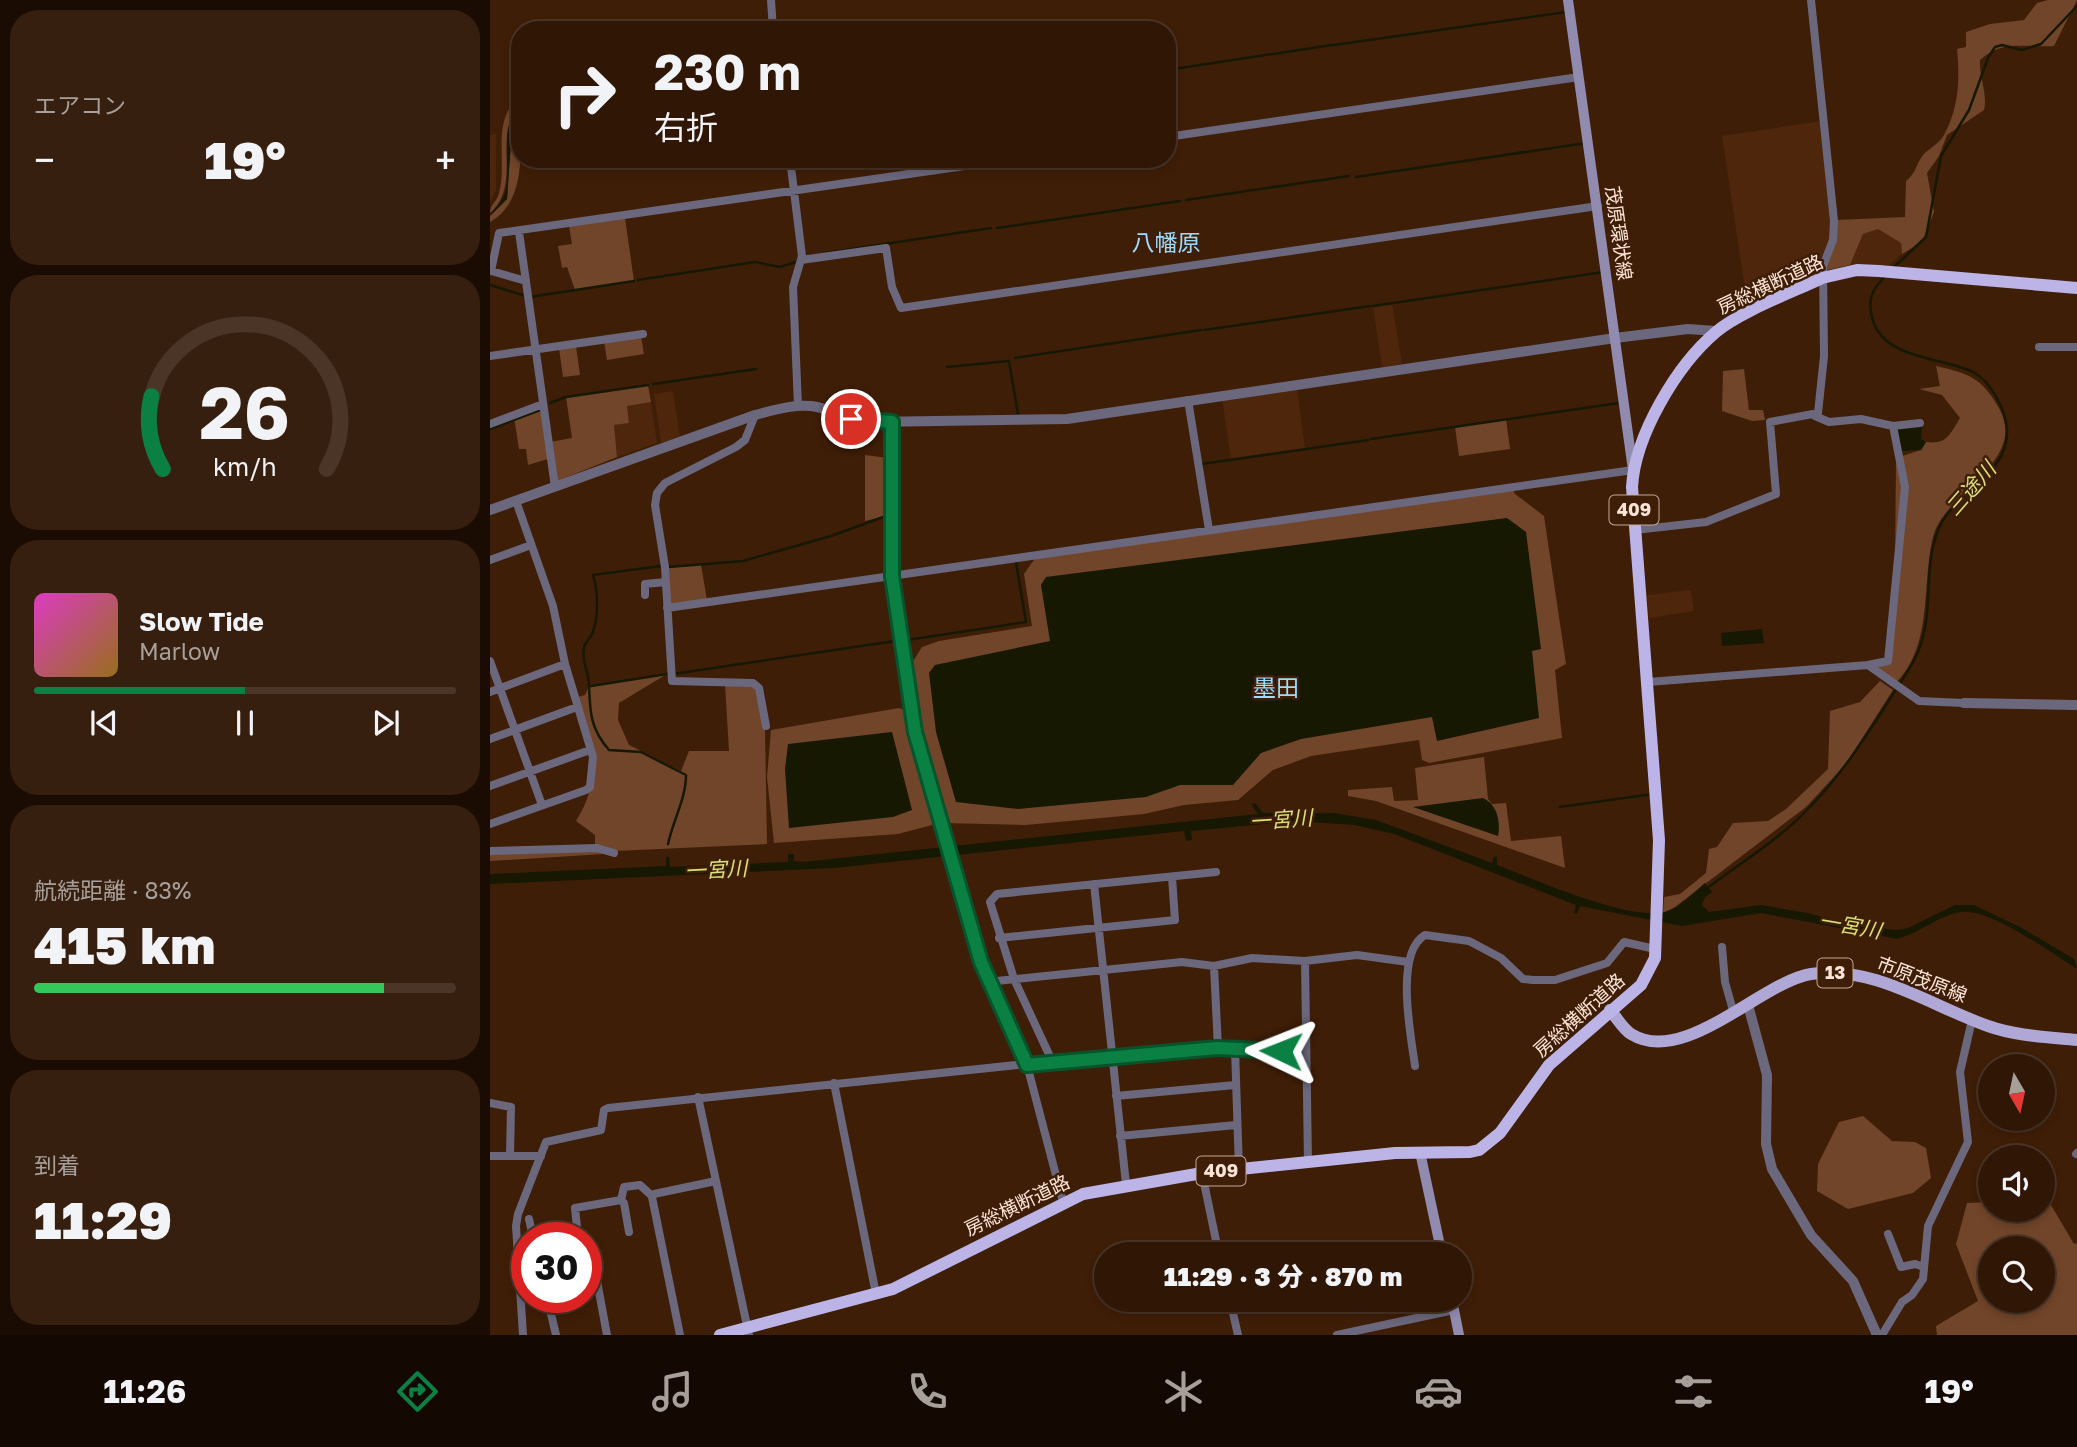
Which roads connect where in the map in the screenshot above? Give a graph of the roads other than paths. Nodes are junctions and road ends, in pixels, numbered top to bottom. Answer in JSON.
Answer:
{"nodes":[{"id":1,"x":771,"y":0,"type":"edge"},
{"id":2,"x":1568,"y":0,"type":"edge"},
{"id":3,"x":1811,"y":0,"type":"edge"},
{"id":4,"x":773,"y":21,"type":"edge"},
{"id":5,"x":1579,"y":77,"type":"junction"},
{"id":6,"x":1176,"y":136,"type":"edge"},
{"id":7,"x":791,"y":168,"type":"edge"},
{"id":8,"x":953,"y":168,"type":"edge"},
{"id":9,"x":794,"y":192,"type":"junction"},
{"id":10,"x":1598,"y":206,"type":"junction"},
{"id":11,"x":519,"y":232,"type":"junction"},
{"id":12,"x":801,"y":260,"type":"junction"},
{"id":13,"x":1822,"y":278,"type":"junction"},
{"id":14,"x":526,"y":281,"type":"junction"},
{"id":15,"x":2077,"y":288,"type":"edge"},
{"id":16,"x":1716,"y":331,"type":"junction"},
{"id":17,"x":643,"y":334,"type":"dead end"},
{"id":18,"x":1615,"y":338,"type":"junction"},
{"id":19,"x":2039,"y":346,"type":"dead end"},
{"id":20,"x":2077,"y":347,"type":"edge"},
{"id":21,"x":536,"y":349,"type":"junction"},
{"id":22,"x":490,"y":356,"type":"edge"},
{"id":23,"x":1188,"y":400,"type":"junction"},
{"id":24,"x":543,"y":404,"type":"junction"},
{"id":25,"x":798,"y":406,"type":"junction"},
{"id":26,"x":755,"y":415,"type":"junction"},
{"id":27,"x":1815,"y":416,"type":"junction"},
{"id":28,"x":892,"y":422,"type":"junction"},
{"id":29,"x":1920,"y":423,"type":"dead end"},
{"id":30,"x":490,"y":424,"type":"edge"},
{"id":31,"x":1893,"y":426,"type":"junction"},
{"id":32,"x":1633,"y":470,"type":"junction"},
{"id":33,"x":555,"y":486,"type":"junction"},
{"id":34,"x":516,"y":501,"type":"junction"},
{"id":35,"x":490,"y":510,"type":"edge"},
{"id":36,"x":1209,"y":530,"type":"junction"},
{"id":37,"x":1635,"y":530,"type":"junction"},
{"id":38,"x":531,"y":545,"type":"junction"},
{"id":39,"x":490,"y":560,"type":"edge"},
{"id":40,"x":892,"y":576,"type":"junction"},
{"id":41,"x":666,"y":582,"type":"junction"},
{"id":42,"x":645,"y":595,"type":"dead end"},
{"id":43,"x":667,"y":608,"type":"junction"},
{"id":44,"x":490,"y":660,"type":"edge"},
{"id":45,"x":565,"y":664,"type":"junction"},
{"id":46,"x":1868,"y":665,"type":"junction"},
{"id":47,"x":1648,"y":682,"type":"junction"},
{"id":48,"x":500,"y":688,"type":"junction"},
{"id":49,"x":490,"y":692,"type":"edge"},
{"id":50,"x":1964,"y":703,"type":"joint"},
{"id":51,"x":2077,"y":705,"type":"edge"},
{"id":52,"x":577,"y":707,"type":"junction"},
{"id":53,"x":766,"y":726,"type":"dead end"},
{"id":54,"x":514,"y":730,"type":"junction"},
{"id":55,"x":490,"y":738,"type":"edge"},
{"id":56,"x":590,"y":750,"type":"junction"},
{"id":57,"x":530,"y":771,"type":"junction"},
{"id":58,"x":490,"y":786,"type":"edge"},
{"id":59,"x":542,"y":805,"type":"junction"},
{"id":60,"x":490,"y":824,"type":"edge"},
{"id":61,"x":490,"y":851,"type":"edge"},
{"id":62,"x":614,"y":853,"type":"dead end"},
{"id":63,"x":1216,"y":872,"type":"dead end"},
{"id":64,"x":1172,"y":877,"type":"junction"},
{"id":65,"x":1094,"y":884,"type":"junction"},
{"id":66,"x":1098,"y":927,"type":"junction"},
{"id":67,"x":999,"y":938,"type":"junction"},
{"id":68,"x":1722,"y":947,"type":"dead end"},
{"id":69,"x":1656,"y":949,"type":"junction"},
{"id":70,"x":1304,"y":961,"type":"junction"},
{"id":71,"x":1408,"y":962,"type":"junction"},
{"id":72,"x":1214,"y":966,"type":"junction"},
{"id":73,"x":1102,"y":970,"type":"junction"},
{"id":74,"x":1014,"y":978,"type":"junction"},
{"id":75,"x":987,"y":982,"type":"junction"},
{"id":76,"x":1748,"y":1005,"type":"junction"},
{"id":77,"x":1610,"y":1010,"type":"junction"},
{"id":78,"x":1734,"y":1014,"type":"junction"},
{"id":79,"x":1972,"y":1020,"type":"junction"},
{"id":80,"x":2077,"y":1040,"type":"edge"},
{"id":81,"x":1217,"y":1048,"type":"junction"},
{"id":82,"x":1235,"y":1049,"type":"junction"},
{"id":83,"x":1304,"y":1052,"type":"junction"},
{"id":84,"x":1112,"y":1055,"type":"junction"},
{"id":85,"x":1053,"y":1063,"type":"junction"},
{"id":86,"x":1027,"y":1065,"type":"junction"},
{"id":87,"x":1415,"y":1066,"type":"dead end"},
{"id":88,"x":834,"y":1083,"type":"junction"},
{"id":89,"x":1235,"y":1084,"type":"junction"},
{"id":90,"x":1116,"y":1096,"type":"junction"},
{"id":91,"x":698,"y":1097,"type":"junction"},
{"id":92,"x":490,"y":1103,"type":"edge"},
{"id":93,"x":1236,"y":1125,"type":"junction"},
{"id":94,"x":1120,"y":1136,"type":"junction"},
{"id":95,"x":1420,"y":1152,"type":"junction"},
{"id":96,"x":490,"y":1156,"type":"edge"},
{"id":97,"x":510,"y":1156,"type":"junction"},
{"id":98,"x":541,"y":1156,"type":"junction"},
{"id":99,"x":1308,"y":1163,"type":"junction"},
{"id":100,"x":1240,"y":1170,"type":"junction"},
{"id":101,"x":1202,"y":1173,"type":"junction"},
{"id":102,"x":716,"y":1181,"type":"junction"},
{"id":103,"x":1126,"y":1184,"type":"junction"},
{"id":104,"x":652,"y":1196,"type":"junction"},
{"id":105,"x":621,"y":1200,"type":"junction"},
{"id":106,"x":1063,"y":1202,"type":"junction"},
{"id":107,"x":529,"y":1219,"type":"dead end"},
{"id":108,"x":530,"y":1222,"type":"edge"},
{"id":109,"x":576,"y":1222,"type":"edge"},
{"id":110,"x":629,"y":1233,"type":"dead end"},
{"id":111,"x":1888,"y":1234,"type":"dead end"},
{"id":112,"x":1216,"y":1242,"type":"edge"},
{"id":113,"x":1439,"y":1242,"type":"edge"},
{"id":114,"x":1924,"y":1267,"type":"junction"},
{"id":115,"x":876,"y":1294,"type":"junction"},
{"id":116,"x":602,"y":1308,"type":"edge"},
{"id":117,"x":1233,"y":1312,"type":"edge"},
{"id":118,"x":1426,"y":1312,"type":"edge"},
{"id":119,"x":1454,"y":1312,"type":"edge"},
{"id":120,"x":551,"y":1313,"type":"edge"},
{"id":121,"x":748,"y":1331,"type":"edge"},
{"id":122,"x":523,"y":1335,"type":"edge"},
{"id":123,"x":556,"y":1335,"type":"edge"},
{"id":124,"x":607,"y":1335,"type":"edge"},
{"id":125,"x":680,"y":1335,"type":"edge"},
{"id":126,"x":720,"y":1335,"type":"edge"},
{"id":127,"x":1238,"y":1335,"type":"edge"},
{"id":128,"x":1338,"y":1335,"type":"edge"},
{"id":129,"x":1459,"y":1335,"type":"edge"},
{"id":130,"x":1880,"y":1335,"type":"edge"}],
"edges":[{"from":1,"to":4,"type":"street"},
{"from":2,"to":5,"type":"main road","name":"茂原環状線"},
{"from":3,"to":13,"type":"street"},
{"from":5,"to":6,"type":"street"},
{"from":5,"to":10,"type":"main road","name":"茂原環状線"},
{"from":7,"to":9,"type":"street"},
{"from":8,"to":9,"type":"street"},
{"from":9,"to":11,"type":"street"},
{"from":9,"to":12,"type":"street"},
{"from":10,"to":12,"type":"street"},
{"from":10,"to":18,"type":"main road","name":"茂原環状線"},
{"from":11,"to":14,"type":"street"},
{"from":11,"to":14,"type":"street"},
{"from":12,"to":25,"type":"street"},
{"from":13,"to":15,"type":"highway","name":"房総横断道路","number":"409"},
{"from":13,"to":16,"type":"highway","name":"房総横断道路","number":"409"},
{"from":13,"to":27,"type":"street"},
{"from":14,"to":21,"type":"street"},
{"from":16,"to":18,"type":"street"},
{"from":16,"to":32,"type":"highway","name":"房総横断道路","number":"409"},
{"from":17,"to":21,"type":"street"},
{"from":18,"to":23,"type":"street"},
{"from":18,"to":32,"type":"main road","name":"茂原環状線"},
{"from":19,"to":20,"type":"street"},
{"from":21,"to":22,"type":"street"},
{"from":21,"to":24,"type":"street"},
{"from":23,"to":28,"type":"street"},
{"from":23,"to":36,"type":"street"},
{"from":24,"to":30,"type":"street"},
{"from":24,"to":33,"type":"street"},
{"from":25,"to":26,"type":"street"},
{"from":25,"to":28,"type":"street"},
{"from":26,"to":33,"type":"street"},
{"from":26,"to":41,"type":"street"},
{"from":27,"to":31,"type":"street"},
{"from":27,"to":37,"type":"street"},
{"from":28,"to":40,"type":"street"},
{"from":29,"to":31,"type":"street"},
{"from":31,"to":46,"type":"street"},
{"from":32,"to":36,"type":"street"},
{"from":32,"to":37,"type":"highway","name":"房総横断道路","number":"409"},
{"from":33,"to":34,"type":"street"},
{"from":34,"to":35,"type":"street"},
{"from":34,"to":38,"type":"street"},
{"from":36,"to":40,"type":"street"},
{"from":37,"to":47,"type":"highway","name":"房総横断道路","number":"409"},
{"from":38,"to":39,"type":"street"},
{"from":38,"to":45,"type":"street"},
{"from":40,"to":43,"type":"street"},
{"from":40,"to":75,"type":"street"},
{"from":41,"to":42,"type":"street"},
{"from":41,"to":43,"type":"street"},
{"from":43,"to":53,"type":"street"},
{"from":44,"to":48,"type":"street"},
{"from":45,"to":48,"type":"street"},
{"from":45,"to":52,"type":"street"},
{"from":46,"to":47,"type":"street"},
{"from":46,"to":50,"type":"street"},
{"from":47,"to":69,"type":"highway","name":"房総横断道路","number":"409"},
{"from":48,"to":49,"type":"street"},
{"from":48,"to":54,"type":"street"},
{"from":50,"to":51,"type":"street"},
{"from":52,"to":54,"type":"street"},
{"from":52,"to":56,"type":"street"},
{"from":54,"to":55,"type":"street"},
{"from":54,"to":57,"type":"street"},
{"from":56,"to":57,"type":"street"},
{"from":56,"to":59,"type":"street"},
{"from":57,"to":58,"type":"street"},
{"from":57,"to":59,"type":"street"},
{"from":59,"to":60,"type":"street"},
{"from":61,"to":62,"type":"street"},
{"from":63,"to":64,"type":"street"},
{"from":64,"to":65,"type":"street"},
{"from":64,"to":66,"type":"street"},
{"from":65,"to":66,"type":"street"},
{"from":65,"to":67,"type":"street"},
{"from":66,"to":67,"type":"street"},
{"from":66,"to":73,"type":"street"},
{"from":67,"to":74,"type":"street"},
{"from":68,"to":78,"type":"street"},
{"from":69,"to":71,"type":"street"},
{"from":69,"to":77,"type":"highway","name":"房総横断道路","number":"409"},
{"from":70,"to":71,"type":"street"},
{"from":70,"to":72,"type":"street"},
{"from":70,"to":83,"type":"street"},
{"from":71,"to":87,"type":"street"},
{"from":72,"to":73,"type":"street"},
{"from":72,"to":81,"type":"street"},
{"from":73,"to":74,"type":"street"},
{"from":73,"to":84,"type":"street"},
{"from":74,"to":75,"type":"street"},
{"from":74,"to":85,"type":"street"},
{"from":75,"to":86,"type":"street"},
{"from":76,"to":78,"type":"main road","name":"市原茂原線","number":"13"},
{"from":76,"to":79,"type":"main road","name":"市原茂原線","number":"13"},
{"from":76,"to":130,"type":"street"},
{"from":77,"to":78,"type":"main road","name":"市原茂原線","number":"13"},
{"from":77,"to":95,"type":"highway","name":"房総横断道路","number":"409"},
{"from":79,"to":80,"type":"main road","name":"市原茂原線","number":"13"},
{"from":79,"to":114,"type":"street"},
{"from":81,"to":82,"type":"street"},
{"from":81,"to":84,"type":"street"},
{"from":82,"to":83,"type":"street"},
{"from":82,"to":89,"type":"street"},
{"from":83,"to":99,"type":"street"},
{"from":84,"to":85,"type":"street"},
{"from":84,"to":90,"type":"street"},
{"from":85,"to":86,"type":"street"},
{"from":86,"to":88,"type":"street"},
{"from":86,"to":106,"type":"street"},
{"from":88,"to":91,"type":"street"},
{"from":88,"to":115,"type":"street"},
{"from":89,"to":90,"type":"street"},
{"from":89,"to":93,"type":"street"},
{"from":90,"to":94,"type":"street"},
{"from":91,"to":98,"type":"street"},
{"from":91,"to":102,"type":"street"},
{"from":92,"to":97,"type":"street"},
{"from":93,"to":94,"type":"street"},
{"from":93,"to":100,"type":"street"},
{"from":94,"to":103,"type":"street"},
{"from":95,"to":99,"type":"highway","name":"房総横断道路","number":"409"},
{"from":95,"to":113,"type":"main road"},
{"from":96,"to":97,"type":"street"},
{"from":97,"to":98,"type":"street"},
{"from":98,"to":122,"type":"street"},
{"from":99,"to":100,"type":"highway","name":"房総横断道路","number":"409"},
{"from":100,"to":101,"type":"highway","name":"房総横断道路","number":"409"},
{"from":101,"to":103,"type":"highway","name":"房総横断道路","number":"409"},
{"from":101,"to":112,"type":"street"},
{"from":102,"to":104,"type":"street"},
{"from":102,"to":121,"type":"street"},
{"from":103,"to":106,"type":"highway","name":"房総横断道路","number":"409"},
{"from":104,"to":105,"type":"street"},
{"from":104,"to":125,"type":"street"},
{"from":105,"to":109,"type":"street"},
{"from":105,"to":110,"type":"street"},
{"from":106,"to":115,"type":"highway","name":"房総横断道路","number":"409"},
{"from":107,"to":108,"type":"street"},
{"from":111,"to":114,"type":"street"},
{"from":114,"to":130,"type":"street"},
{"from":115,"to":121,"type":"highway","name":"房総横断道路","number":"409"},
{"from":116,"to":124,"type":"street"},
{"from":117,"to":127,"type":"street"},
{"from":118,"to":128,"type":"street"},
{"from":119,"to":129,"type":"main road"},
{"from":120,"to":123,"type":"street"},
{"from":121,"to":126,"type":"highway","name":"房総横断道路","number":"409"}]}
